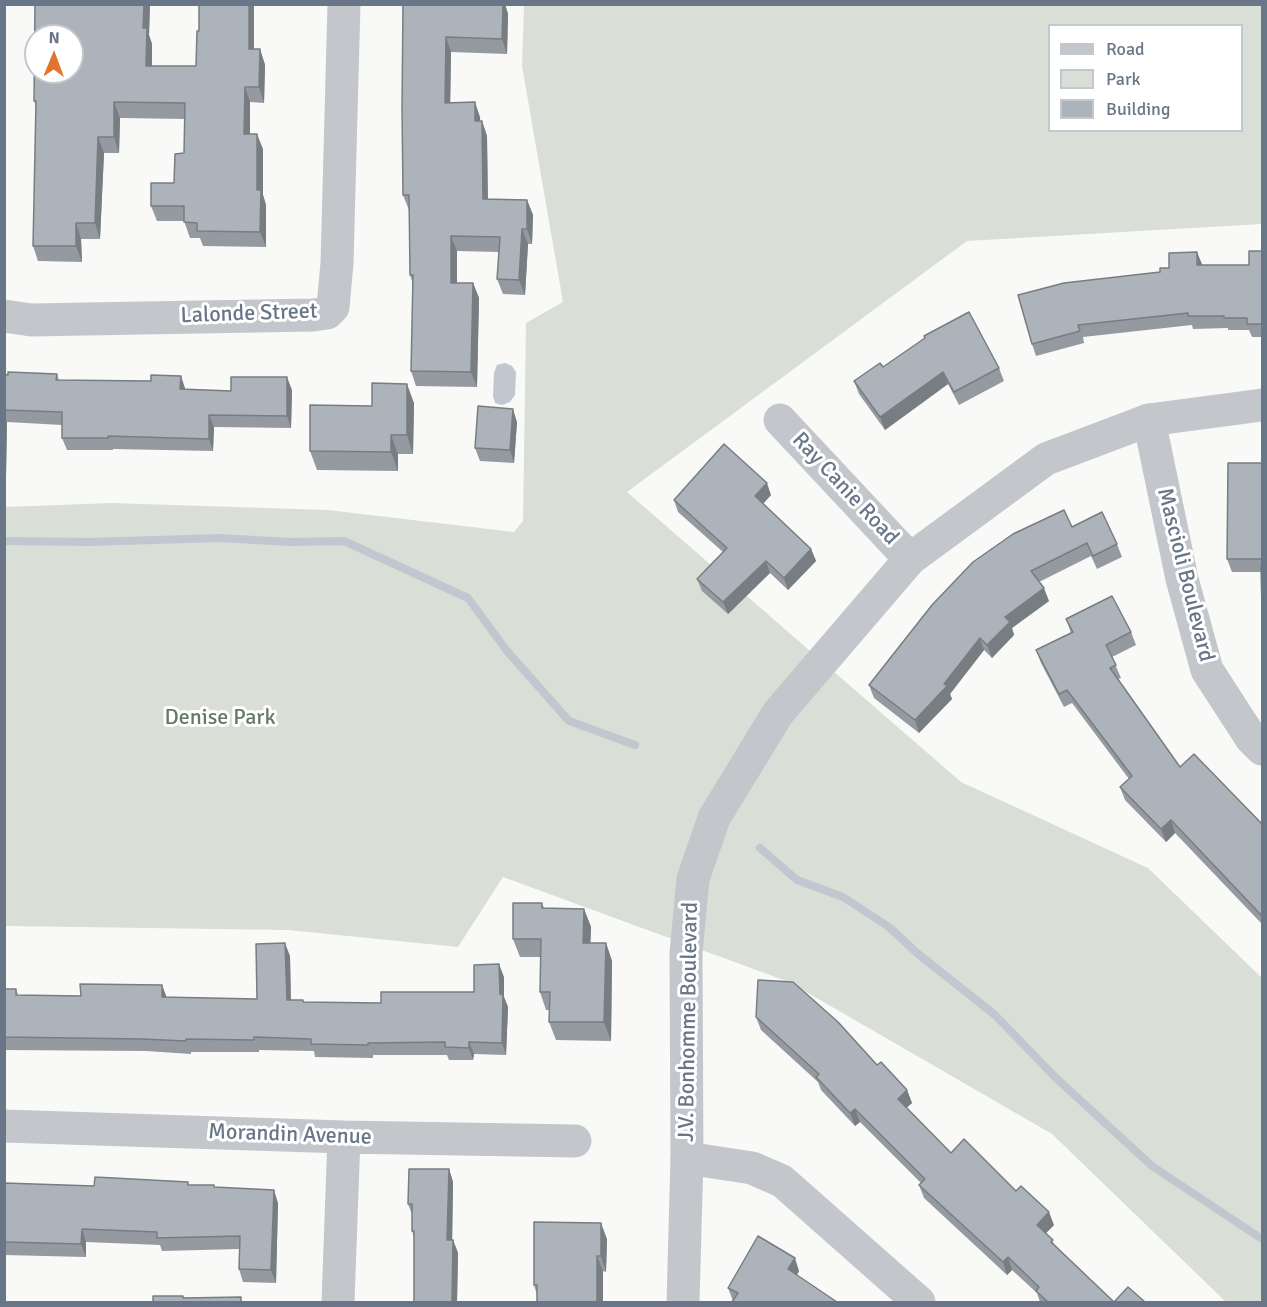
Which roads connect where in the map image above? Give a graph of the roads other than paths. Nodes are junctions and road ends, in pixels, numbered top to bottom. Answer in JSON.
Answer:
{"nodes":[{"id":1,"x":344,"y":4,"type":"edge"},
{"id":2,"x":4,"y":316,"type":"edge"},
{"id":3,"x":1263,"y":405,"type":"edge"},
{"id":4,"x":780,"y":420,"type":"dead end"},
{"id":5,"x":1149,"y":420,"type":"junction"},
{"id":6,"x":910,"y":559,"type":"junction"},
{"id":7,"x":1263,"y":749,"type":"edge"},
{"id":8,"x":4,"y":1126,"type":"edge"},
{"id":9,"x":344,"y":1137,"type":"junction"},
{"id":10,"x":575,"y":1141,"type":"dead end"},
{"id":11,"x":687,"y":1158,"type":"junction"},
{"id":12,"x":339,"y":1302,"type":"edge"},
{"id":13,"x":683,"y":1302,"type":"edge"},
{"id":14,"x":920,"y":1302,"type":"edge"}],
"edges":[{"from":1,"to":2,"type":"street","name":"Lalonde Street"},
{"from":3,"to":5,"type":"street","name":"J.V. Bonhomme Boulevard"},
{"from":4,"to":6,"type":"street","name":"Ray Canie Road"},
{"from":5,"to":6,"type":"street","name":"J.V. Bonhomme Boulevard"},
{"from":5,"to":7,"type":"street","name":"Mascioli Boulevard"},
{"from":6,"to":11,"type":"street","name":"J.V. Bonhomme Boulevard"},
{"from":8,"to":9,"type":"street","name":"Morandin Avenue"},
{"from":9,"to":10,"type":"street","name":"Morandin Avenue"},
{"from":9,"to":12,"type":"street"},
{"from":11,"to":13,"type":"street","name":"J.V. Bonhomme Boulevard"},
{"from":11,"to":14,"type":"street"}]}
